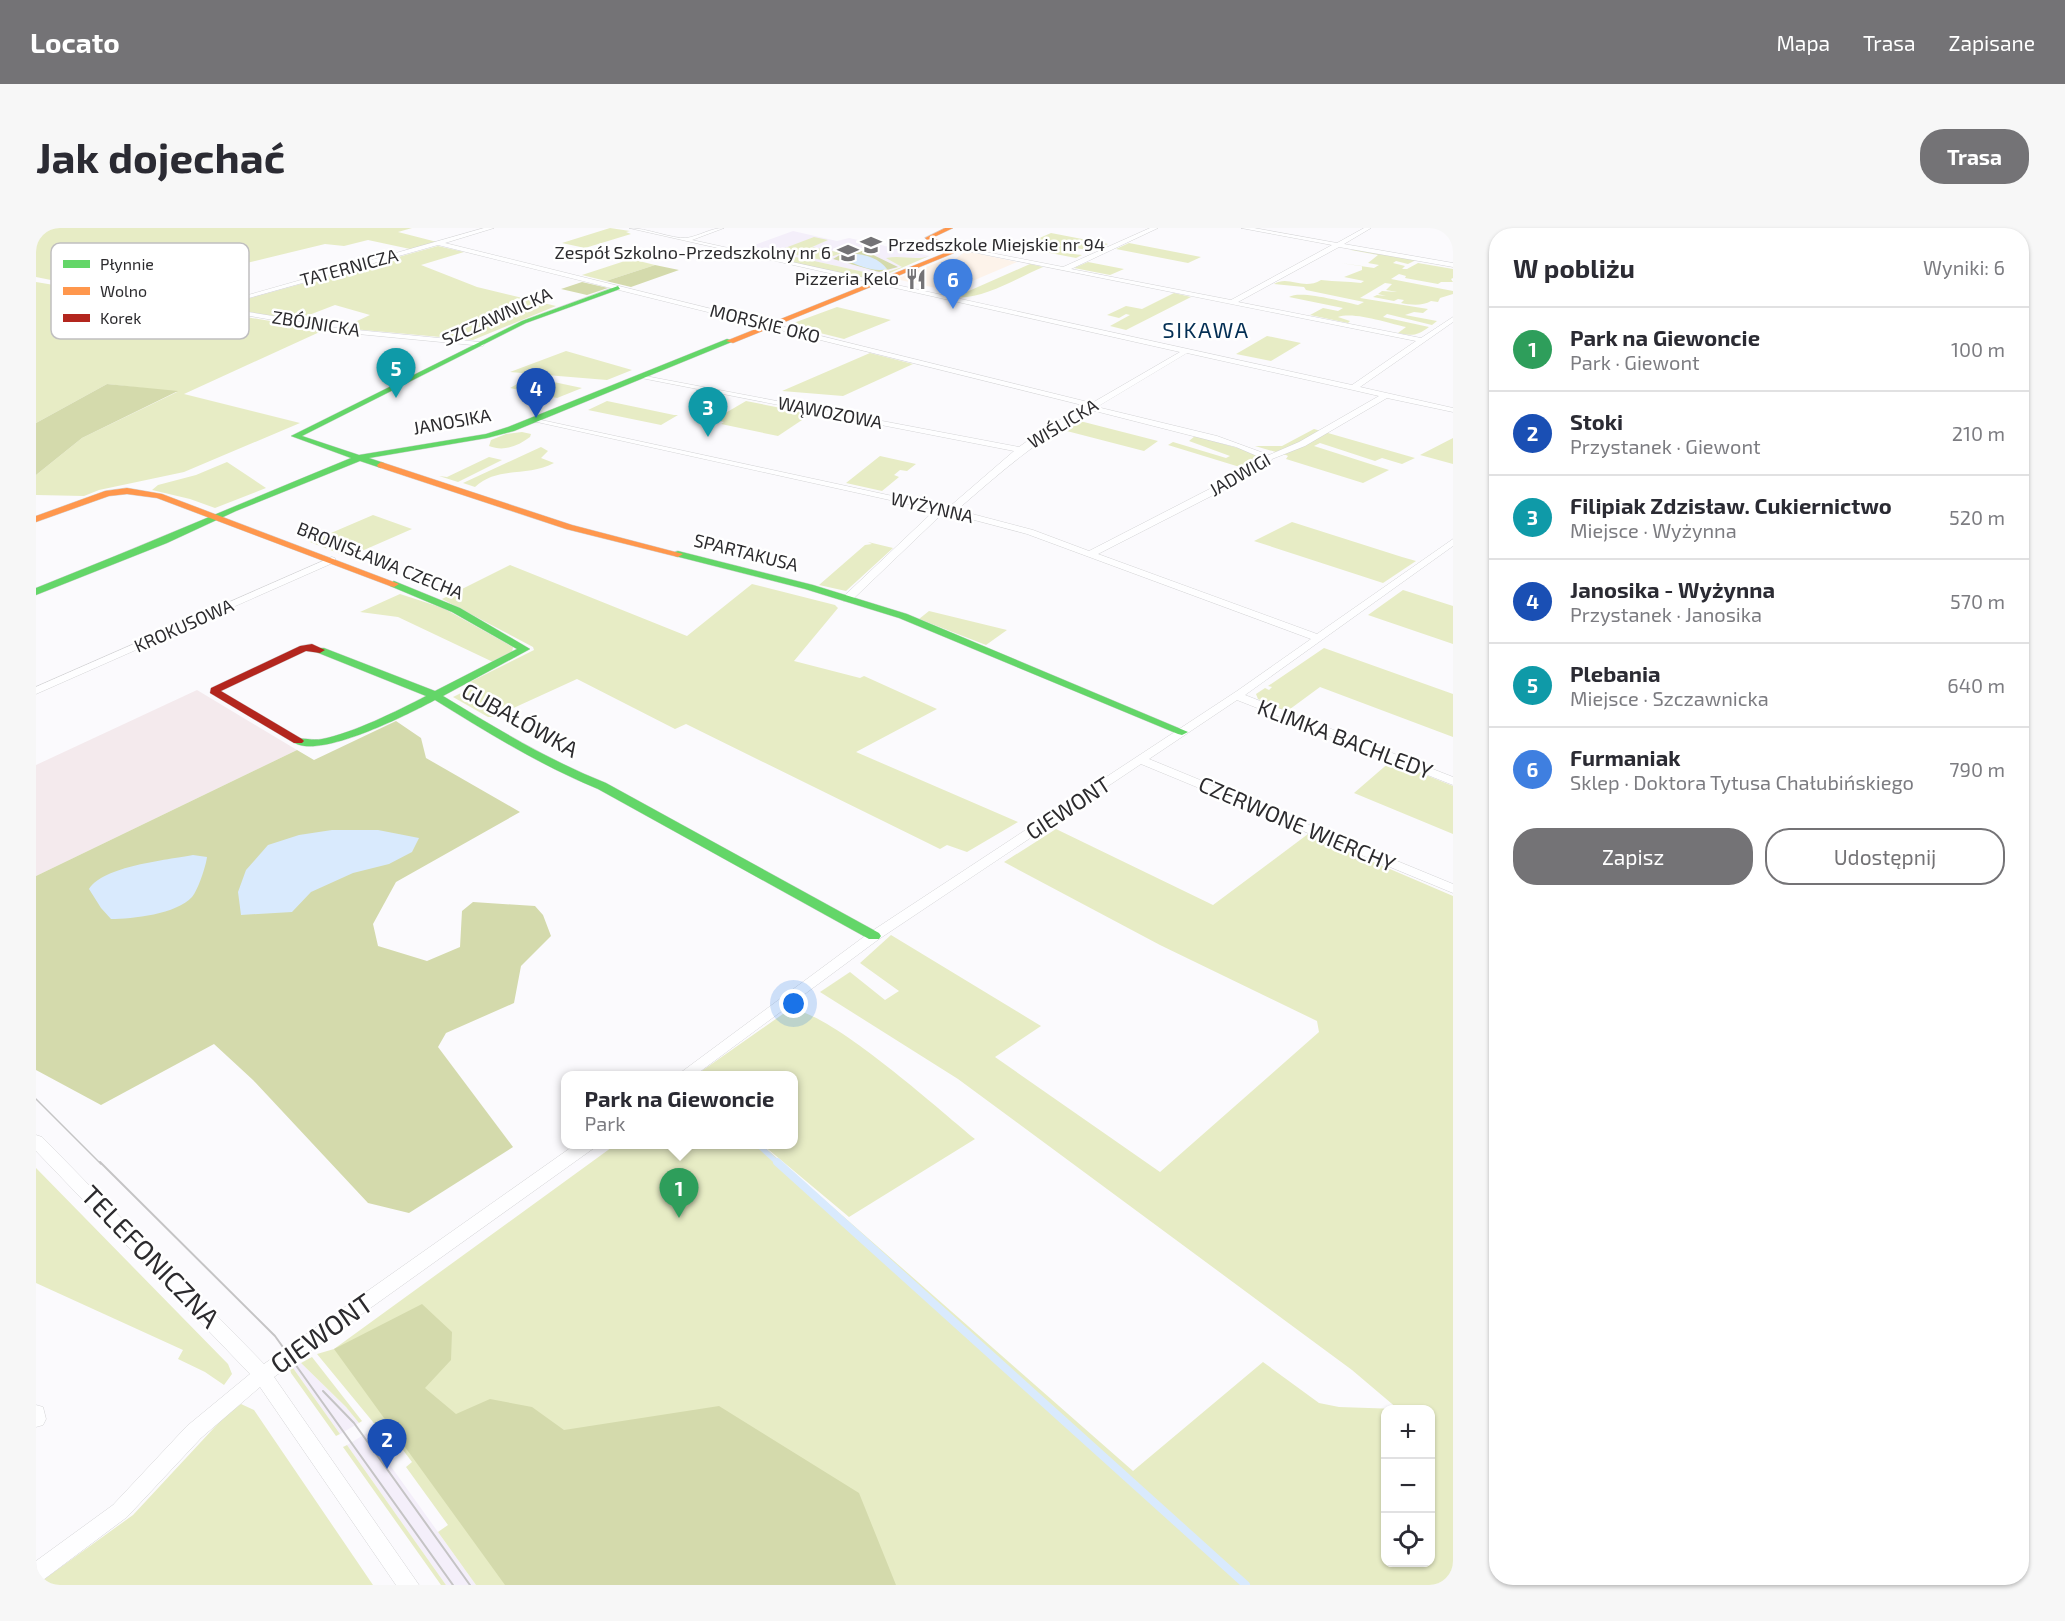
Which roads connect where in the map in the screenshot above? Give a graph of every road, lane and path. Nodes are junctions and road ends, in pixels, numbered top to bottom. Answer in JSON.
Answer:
{"nodes":[{"id":1,"x":491,"y":228,"type":"edge"},
{"id":2,"x":632,"y":228,"type":"edge"},
{"id":3,"x":721,"y":228,"type":"edge"},
{"id":4,"x":950,"y":228,"type":"edge"},
{"id":5,"x":1155,"y":228,"type":"edge"},
{"id":6,"x":1244,"y":228,"type":"edge"},
{"id":7,"x":1368,"y":228,"type":"edge"},
{"id":8,"x":686,"y":240,"type":"junction"},
{"id":9,"x":439,"y":243,"type":"junction"},
{"id":10,"x":1337,"y":244,"type":"junction"},
{"id":11,"x":955,"y":248,"type":"junction"},
{"id":12,"x":1453,"y":265,"type":"edge"},
{"id":13,"x":1065,"y":268,"type":"junction"},
{"id":14,"x":878,"y":282,"type":"junction"},
{"id":15,"x":618,"y":288,"type":"junction"},
{"id":16,"x":249,"y":295,"type":"edge"},
{"id":17,"x":1233,"y":302,"type":"junction"},
{"id":18,"x":249,"y":315,"type":"edge"},
{"id":19,"x":1453,"y":319,"type":"edge"},
{"id":20,"x":770,"y":325,"type":"junction"},
{"id":21,"x":1421,"y":340,"type":"junction"},
{"id":22,"x":480,"y":344,"type":"junction"},
{"id":23,"x":1186,"y":351,"type":"junction"},
{"id":24,"x":640,"y":377,"type":"junction"},
{"id":25,"x":1353,"y":387,"type":"junction"},
{"id":26,"x":1386,"y":395,"type":"junction"},
{"id":27,"x":1090,"y":406,"type":"junction"},
{"id":28,"x":1453,"y":410,"type":"edge"},
{"id":29,"x":532,"y":420,"type":"junction"},
{"id":30,"x":296,"y":433,"type":"joint"},
{"id":31,"x":1021,"y":450,"type":"junction"},
{"id":32,"x":361,"y":457,"type":"junction"},
{"id":33,"x":1268,"y":458,"type":"junction"},
{"id":34,"x":946,"y":510,"type":"junction"},
{"id":35,"x":217,"y":516,"type":"junction"},
{"id":36,"x":36,"y":519,"type":"edge"},
{"id":37,"x":1453,"y":542,"type":"edge"},
{"id":38,"x":1092,"y":553,"type":"junction"},
{"id":39,"x":332,"y":560,"type":"junction"},
{"id":40,"x":36,"y":592,"type":"edge"},
{"id":41,"x":847,"y":599,"type":"junction"},
{"id":42,"x":1319,"y":638,"type":"junction"},
{"id":43,"x":36,"y":691,"type":"edge"},
{"id":44,"x":434,"y":695,"type":"junction"},
{"id":45,"x":1236,"y":696,"type":"junction"},
{"id":46,"x":1182,"y":732,"type":"junction"},
{"id":47,"x":1141,"y":760,"type":"junction"},
{"id":48,"x":1453,"y":781,"type":"edge"},
{"id":49,"x":1453,"y":889,"type":"edge"},
{"id":50,"x":874,"y":936,"type":"junction"},
{"id":51,"x":690,"y":1071,"type":"edge"},
{"id":52,"x":36,"y":1141,"type":"edge"},
{"id":53,"x":581,"y":1149,"type":"edge"},
{"id":54,"x":262,"y":1374,"type":"junction"},
{"id":55,"x":36,"y":1574,"type":"edge"},
{"id":56,"x":408,"y":1585,"type":"edge"}],
"edges":[{"from":1,"to":9,"type":"street","name":"TATERNICZA"},
{"from":2,"to":8,"type":"street"},
{"from":3,"to":8,"type":"street"},
{"from":4,"to":11,"type":"street"},
{"from":5,"to":13,"type":"street"},
{"from":6,"to":10,"type":"street"},
{"from":7,"to":10,"type":"street"},
{"from":8,"to":14,"type":"street"},
{"from":9,"to":15,"type":"street","name":"MORSKIE OKO"},
{"from":9,"to":16,"type":"street","name":"TATERNICZA"},
{"from":10,"to":12,"type":"street"},
{"from":10,"to":17,"type":"street"},
{"from":11,"to":13,"type":"street"},
{"from":11,"to":14,"type":"street","name":"JANOSIKA"},
{"from":13,"to":17,"type":"street"},
{"from":14,"to":20,"type":"street","name":"JANOSIKA"},
{"from":14,"to":23,"type":"street"},
{"from":15,"to":20,"type":"street","name":"MORSKIE OKO"},
{"from":15,"to":22,"type":"street","name":"SZCZAWNICKA"},
{"from":17,"to":21,"type":"street"},
{"from":18,"to":22,"type":"street","name":"ZBÓJNICKA"},
{"from":19,"to":21,"type":"street"},
{"from":20,"to":24,"type":"street","name":"JANOSIKA"},
{"from":20,"to":27,"type":"street","name":"MORSKIE OKO"},
{"from":21,"to":25,"type":"street"},
{"from":22,"to":30,"type":"street","name":"SZCZAWNICKA"},
{"from":23,"to":25,"type":"street"},
{"from":23,"to":27,"type":"street","name":"WIŚLICKA"},
{"from":24,"to":29,"type":"street","name":"JANOSIKA"},
{"from":24,"to":31,"type":"street","name":"WĄWOZOWA"},
{"from":25,"to":26,"type":"street"},
{"from":26,"to":28,"type":"street"},
{"from":26,"to":33,"type":"street","name":"JADWIGI"},
{"from":27,"to":31,"type":"street","name":"WIŚLICKA"},
{"from":27,"to":33,"type":"street","name":"MORSKIE OKO"},
{"from":29,"to":32,"type":"street","name":"JANOSIKA"},
{"from":29,"to":34,"type":"street","name":"WYŻYNNA"},
{"from":30,"to":32,"type":"street","name":"SPARTAKUSA"},
{"from":31,"to":34,"type":"street","name":"WIŚLICKA"},
{"from":32,"to":35,"type":"street","name":"JANOSIKA"},
{"from":32,"to":41,"type":"street","name":"SPARTAKUSA"},
{"from":33,"to":38,"type":"street","name":"JADWIGI"},
{"from":34,"to":38,"type":"street","name":"WYŻYNNA"},
{"from":34,"to":41,"type":"street","name":"WIŚLICKA"},
{"from":35,"to":36,"type":"street","name":"BRONISŁAWA CZECHA"},
{"from":35,"to":39,"type":"street","name":"BRONISŁAWA CZECHA"},
{"from":35,"to":40,"type":"street","name":"JANOSIKA"},
{"from":37,"to":42,"type":"street","name":"GIEWONT"},
{"from":38,"to":42,"type":"street","name":"WYŻYNNA"},
{"from":39,"to":43,"type":"street","name":"KROKUSOWA"},
{"from":39,"to":44,"type":"street","name":"BRONISŁAWA CZECHA"},
{"from":41,"to":46,"type":"street","name":"SPARTAKUSA"},
{"from":42,"to":45,"type":"street","name":"GIEWONT"},
{"from":44,"to":44,"type":"street","name":"GUBAŁÓWKA"},
{"from":44,"to":50,"type":"street","name":"GUBAŁÓWKA"},
{"from":45,"to":46,"type":"street","name":"GIEWONT"},
{"from":45,"to":48,"type":"street","name":"KLIMKA BACHLEDY"},
{"from":46,"to":47,"type":"street","name":"GIEWONT"},
{"from":47,"to":49,"type":"street","name":"CZERWONE WIERCHY"},
{"from":47,"to":50,"type":"street","name":"GIEWONT"},
{"from":50,"to":51,"type":"street","name":"GIEWONT"},
{"from":52,"to":54,"type":"street","name":"TELEFONICZNA"},
{"from":53,"to":54,"type":"street","name":"GIEWONT"},
{"from":54,"to":55,"type":"street"},
{"from":54,"to":56,"type":"street","name":"GIEWONT"}]}
